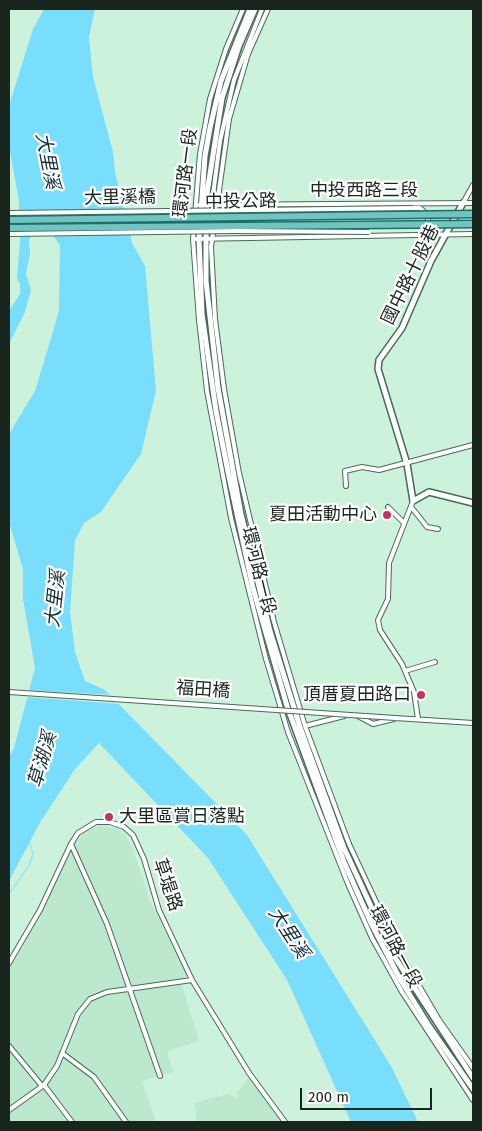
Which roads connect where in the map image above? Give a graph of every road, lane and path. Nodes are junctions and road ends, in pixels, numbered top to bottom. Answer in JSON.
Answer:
{"nodes":[{"id":1,"x":250,"y":9,"type":"edge"},
{"id":2,"x":255,"y":9,"type":"edge"},
{"id":3,"x":262,"y":9,"type":"edge"},
{"id":4,"x":268,"y":9,"type":"edge"},
{"id":5,"x":246,"y":14,"type":"edge"},
{"id":6,"x":259,"y":22,"type":"junction"},
{"id":7,"x":473,"y":184,"type":"edge"},
{"id":8,"x":463,"y":203,"type":"junction"},
{"id":9,"x":473,"y":203,"type":"edge"},
{"id":10,"x":432,"y":204,"type":"junction"},
{"id":11,"x":197,"y":205,"type":"junction"},
{"id":12,"x":208,"y":206,"type":"junction"},
{"id":13,"x":216,"y":206,"type":"junction"},
{"id":14,"x":413,"y":208,"type":"junction"},
{"id":15,"x":9,"y":214,"type":"edge"},
{"id":16,"x":473,"y":214,"type":"edge"},
{"id":17,"x":9,"y":220,"type":"edge"},
{"id":18,"x":473,"y":224,"type":"edge"},
{"id":19,"x":9,"y":228,"type":"edge"},
{"id":20,"x":445,"y":233,"type":"junction"},
{"id":21,"x":9,"y":234,"type":"edge"},
{"id":22,"x":423,"y":234,"type":"junction"},
{"id":23,"x":473,"y":234,"type":"edge"},
{"id":24,"x":392,"y":235,"type":"junction"},
{"id":25,"x":212,"y":238,"type":"junction"},
{"id":26,"x":196,"y":239,"type":"junction"},
{"id":27,"x":206,"y":239,"type":"junction"},
{"id":28,"x":473,"y":445,"type":"edge"},
{"id":29,"x":406,"y":464,"type":"junction"},
{"id":30,"x":346,"y":486,"type":"dead end"},
{"id":31,"x":414,"y":501,"type":"junction"},
{"id":32,"x":473,"y":503,"type":"edge"},
{"id":33,"x":388,"y":507,"type":"dead end"},
{"id":34,"x":412,"y":508,"type":"junction"},
{"id":35,"x":404,"y":523,"type":"junction"},
{"id":36,"x":438,"y":529,"type":"dead end"},
{"id":37,"x":436,"y":662,"type":"dead end"},
{"id":38,"x":405,"y":671,"type":"junction"},
{"id":39,"x":9,"y":692,"type":"edge"},
{"id":40,"x":395,"y":718,"type":"junction"},
{"id":41,"x":418,"y":719,"type":"junction"},
{"id":42,"x":473,"y":723,"type":"edge"},
{"id":43,"x":297,"y":729,"type":"junction"},
{"id":44,"x":71,"y":844,"type":"junction"},
{"id":45,"x":9,"y":963,"type":"edge"},
{"id":46,"x":192,"y":980,"type":"junction"},
{"id":47,"x":130,"y":989,"type":"junction"},
{"id":48,"x":9,"y":1046,"type":"edge"},
{"id":49,"x":62,"y":1053,"type":"junction"},
{"id":50,"x":473,"y":1068,"type":"edge"},
{"id":51,"x":160,"y":1076,"type":"dead end"},
{"id":52,"x":473,"y":1078,"type":"edge"},
{"id":53,"x":43,"y":1086,"type":"junction"},
{"id":54,"x":473,"y":1089,"type":"edge"},
{"id":55,"x":473,"y":1100,"type":"edge"},
{"id":56,"x":9,"y":1110,"type":"edge"},
{"id":57,"x":72,"y":1122,"type":"edge"},
{"id":58,"x":126,"y":1122,"type":"edge"},
{"id":59,"x":285,"y":1122,"type":"edge"}],
"edges":[{"from":1,"to":5,"type":"street","name":"環河路一段"},
{"from":2,"to":5,"type":"street","name":"環河路一段"},
{"from":3,"to":6,"type":"street","name":"環河路一段"},
{"from":4,"to":6,"type":"street","name":"環河路一段"},
{"from":5,"to":6,"type":"street"},
{"from":5,"to":11,"type":"street","name":"環河路一段"},
{"from":5,"to":12,"type":"street","name":"環河路一段"},
{"from":6,"to":12,"type":"street","name":"環河路一段"},
{"from":6,"to":13,"type":"street","name":"環河路一段"},
{"from":7,"to":8,"type":"street","name":"國中路十股巷"},
{"from":8,"to":9,"type":"street","name":"中投西路三段"},
{"from":8,"to":10,"type":"street","name":"中投西路三段"},
{"from":8,"to":20,"type":"street","name":"國中路十股巷"},
{"from":10,"to":13,"type":"street","name":"中投西路三段"},
{"from":10,"to":14,"type":"street","name":"大里溪橋"},
{"from":11,"to":12,"type":"street","name":"中投西路三段"},
{"from":11,"to":26,"type":"street","name":"環河路一段"},
{"from":12,"to":13,"type":"street","name":"中投西路三段"},
{"from":12,"to":27,"type":"street","name":"環河路一段"},
{"from":13,"to":25,"type":"street","name":"環河路一段"},
{"from":14,"to":15,"type":"street","name":"大里溪橋","bridge":true},
{"from":14,"to":22,"type":"street"},
{"from":16,"to":17,"type":"main road","name":"中投公路","bridge":true},
{"from":18,"to":19,"type":"main road","name":"中投公路","bridge":true},
{"from":20,"to":22,"type":"street"},
{"from":20,"to":23,"type":"street"},
{"from":20,"to":29,"type":"street","name":"國中路十股巷"},
{"from":21,"to":24,"type":"street","name":"大里溪橋","bridge":true},
{"from":22,"to":24,"type":"street"},
{"from":24,"to":25,"type":"street"},
{"from":25,"to":27,"type":"street"},
{"from":25,"to":43,"type":"street","name":"環河路一段"},
{"from":26,"to":27,"type":"street"},
{"from":26,"to":43,"type":"street","name":"環河路一段"},
{"from":27,"to":43,"type":"street","name":"環河路一段"},
{"from":28,"to":29,"type":"street"},
{"from":29,"to":30,"type":"street"},
{"from":29,"to":31,"type":"street"},
{"from":31,"to":32,"type":"street"},
{"from":31,"to":34,"type":"street"},
{"from":33,"to":35,"type":"street"},
{"from":34,"to":35,"type":"street"},
{"from":34,"to":36,"type":"street"},
{"from":35,"to":38,"type":"street"},
{"from":37,"to":38,"type":"street"},
{"from":38,"to":41,"type":"street"},
{"from":39,"to":40,"type":"street","name":"福田橋","bridge":true},
{"from":40,"to":41,"type":"street"},
{"from":40,"to":43,"type":"street"},
{"from":41,"to":42,"type":"street"},
{"from":43,"to":50,"type":"street","name":"環河路一段"},
{"from":43,"to":52,"type":"street","name":"環河路一段"},
{"from":43,"to":54,"type":"street","name":"環河路一段"},
{"from":43,"to":55,"type":"street","name":"環河路一段"},
{"from":44,"to":45,"type":"street","name":"草堤路"},
{"from":44,"to":46,"type":"street","name":"草堤路"},
{"from":44,"to":47,"type":"street"},
{"from":46,"to":47,"type":"street"},
{"from":46,"to":59,"type":"street","name":"草堤路"},
{"from":47,"to":49,"type":"street"},
{"from":47,"to":51,"type":"street"},
{"from":48,"to":53,"type":"street"},
{"from":49,"to":53,"type":"street"},
{"from":49,"to":58,"type":"street"},
{"from":53,"to":56,"type":"street"},
{"from":53,"to":57,"type":"street"}]}
